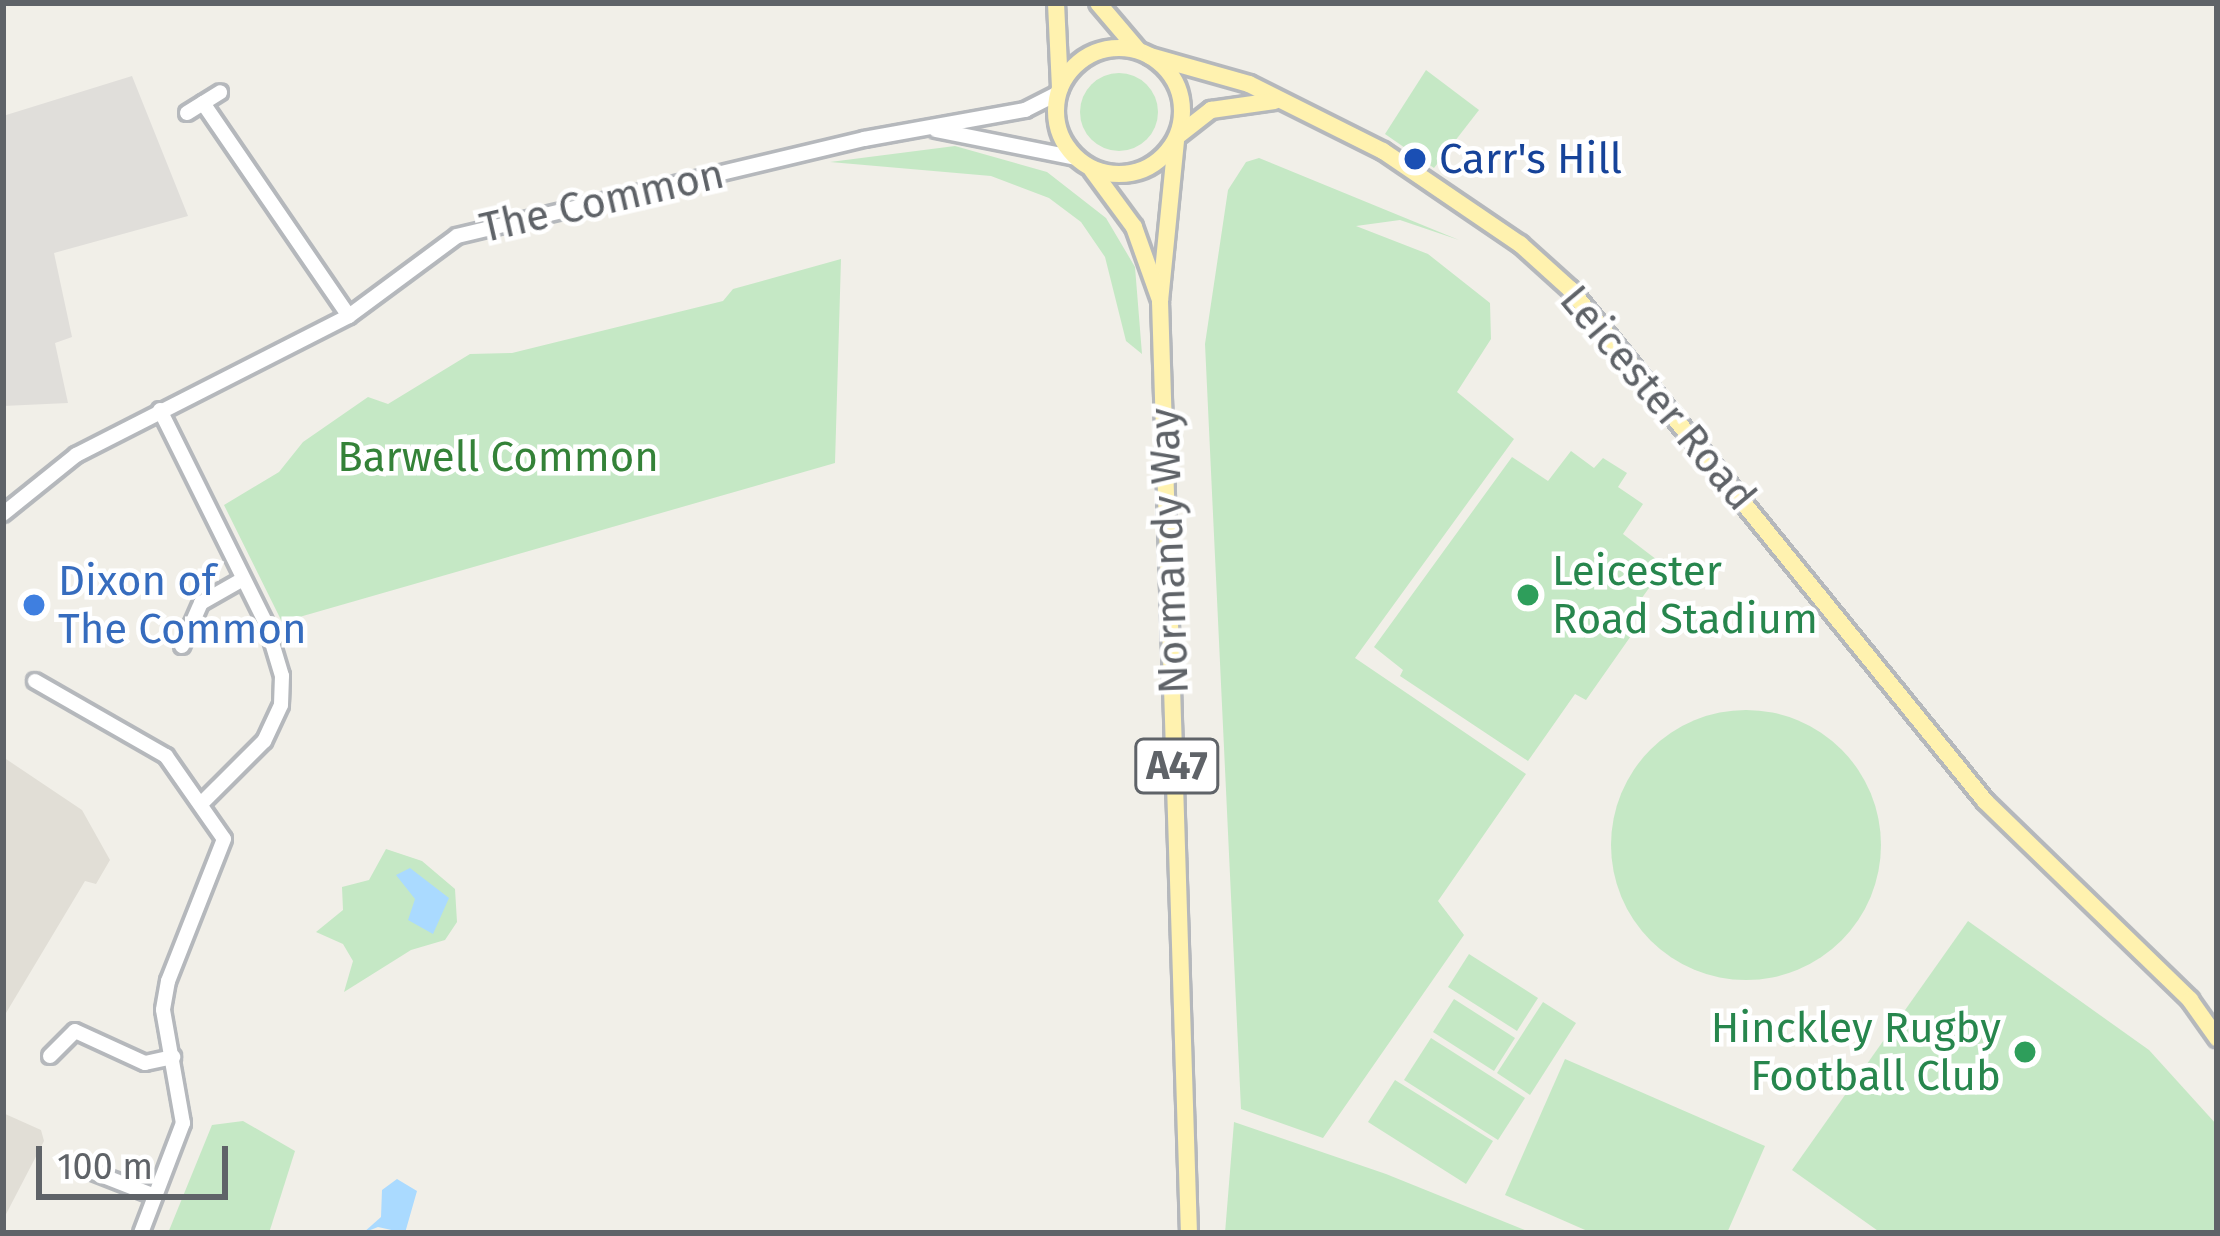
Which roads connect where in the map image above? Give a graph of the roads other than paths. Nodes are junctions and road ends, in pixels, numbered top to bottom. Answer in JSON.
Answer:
{"nodes":[{"id":1,"x":1055,"y":3,"type":"edge"},
{"id":2,"x":1098,"y":3,"type":"edge"},
{"id":3,"x":1144,"y":53,"type":"junction"},
{"id":4,"x":1059,"y":91,"type":"junction"},
{"id":5,"x":220,"y":92,"type":"dead end"},
{"id":6,"x":1275,"y":101,"type":"junction"},
{"id":7,"x":203,"y":103,"type":"junction"},
{"id":8,"x":187,"y":113,"type":"dead end"},
{"id":9,"x":919,"y":129,"type":"junction"},
{"id":10,"x":1177,"y":138,"type":"junction"},
{"id":11,"x":1083,"y":163,"type":"junction"},
{"id":12,"x":1160,"y":301,"type":"junction"},
{"id":13,"x":349,"y":316,"type":"junction"},
{"id":14,"x":160,"y":410,"type":"junction"},
{"id":15,"x":3,"y":514,"type":"edge"},
{"id":16,"x":243,"y":579,"type":"junction"},
{"id":17,"x":182,"y":646,"type":"dead end"},
{"id":18,"x":35,"y":681,"type":"dead end"},
{"id":19,"x":203,"y":802,"type":"junction"},
{"id":20,"x":2217,"y":1038,"type":"edge"},
{"id":21,"x":50,"y":1056,"type":"dead end"},
{"id":22,"x":173,"y":1057,"type":"junction"},
{"id":23,"x":93,"y":1172,"type":"dead end"},
{"id":24,"x":152,"y":1195,"type":"junction"},
{"id":25,"x":1189,"y":1232,"type":"edge"},
{"id":26,"x":141,"y":1233,"type":"edge"}],
"edges":[{"from":1,"to":4,"type":"main road"},
{"from":2,"to":3,"type":"main road"},
{"from":3,"to":4,"type":"main road"},
{"from":3,"to":6,"type":"main road","name":"Leicester Road"},
{"from":3,"to":10,"type":"main road"},
{"from":4,"to":9,"type":"street","name":"The Common"},
{"from":4,"to":11,"type":"main road"},
{"from":5,"to":7,"type":"street"},
{"from":6,"to":10,"type":"main road"},
{"from":6,"to":20,"type":"main road","name":"Leicester Road"},
{"from":7,"to":8,"type":"street"},
{"from":7,"to":13,"type":"street"},
{"from":9,"to":11,"type":"street","name":"The Common"},
{"from":9,"to":13,"type":"street","name":"The Common"},
{"from":10,"to":11,"type":"main road"},
{"from":10,"to":12,"type":"main road","name":"Normandy Way","number":"A47"},
{"from":11,"to":12,"type":"main road","name":"Normandy Way","number":"A47"},
{"from":12,"to":25,"type":"main road","name":"Normandy Way","number":"A47"},
{"from":13,"to":14,"type":"street","name":"The Common"},
{"from":14,"to":15,"type":"street","name":"The Common"},
{"from":14,"to":16,"type":"street"},
{"from":16,"to":17,"type":"street"},
{"from":16,"to":19,"type":"street"},
{"from":18,"to":19,"type":"street"},
{"from":19,"to":22,"type":"street"},
{"from":21,"to":22,"type":"street"},
{"from":22,"to":24,"type":"street"},
{"from":23,"to":24,"type":"street"},
{"from":24,"to":26,"type":"street"}]}
